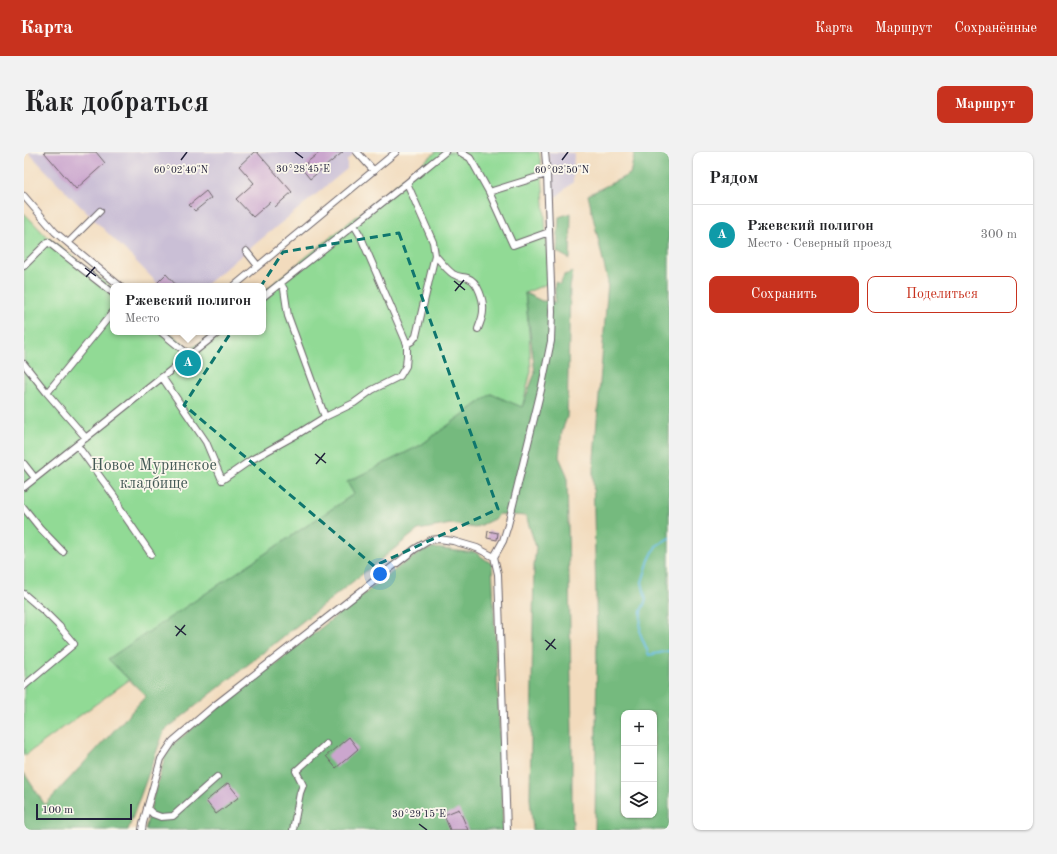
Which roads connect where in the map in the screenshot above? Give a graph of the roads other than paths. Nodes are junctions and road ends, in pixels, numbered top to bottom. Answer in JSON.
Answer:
{"nodes":[{"id":1,"x":357,"y":152,"type":"edge"},
{"id":2,"x":396,"y":152,"type":"edge"},
{"id":3,"x":445,"y":152,"type":"edge"},
{"id":4,"x":460,"y":152,"type":"edge"},
{"id":5,"x":545,"y":152,"type":"edge"},
{"id":6,"x":374,"y":171,"type":"junction"},
{"id":7,"x":547,"y":174,"type":"junction"},
{"id":8,"x":407,"y":183,"type":"junction"},
{"id":9,"x":489,"y":192,"type":"junction"},
{"id":10,"x":24,"y":196,"type":"edge"},
{"id":11,"x":100,"y":212,"type":"dead end"},
{"id":12,"x":354,"y":225,"type":"junction"},
{"id":13,"x":548,"y":232,"type":"junction"},
{"id":14,"x":68,"y":243,"type":"junction"},
{"id":15,"x":246,"y":251,"type":"dead end"},
{"id":16,"x":435,"y":256,"type":"junction"},
{"id":17,"x":24,"y":266,"type":"edge"},
{"id":18,"x":258,"y":266,"type":"junction"},
{"id":19,"x":116,"y":283,"type":"edge"},
{"id":20,"x":238,"y":283,"type":"edge"},
{"id":21,"x":281,"y":284,"type":"junction"},
{"id":22,"x":110,"y":291,"type":"edge"},
{"id":23,"x":266,"y":295,"type":"edge"},
{"id":24,"x":110,"y":316,"type":"edge"},
{"id":25,"x":478,"y":329,"type":"dead end"},
{"id":26,"x":165,"y":335,"type":"edge"},
{"id":27,"x":215,"y":335,"type":"edge"},
{"id":28,"x":407,"y":344,"type":"junction"},
{"id":29,"x":190,"y":355,"type":"junction"},
{"id":30,"x":24,"y":364,"type":"edge"},
{"id":31,"x":30,"y":373,"type":"junction"},
{"id":32,"x":24,"y":378,"type":"edge"},
{"id":33,"x":162,"y":378,"type":"junction"},
{"id":34,"x":47,"y":393,"type":"junction"},
{"id":35,"x":325,"y":417,"type":"junction"},
{"id":36,"x":86,"y":438,"type":"junction"},
{"id":37,"x":77,"y":445,"type":"junction"},
{"id":38,"x":24,"y":464,"type":"edge"},
{"id":39,"x":35,"y":478,"type":"junction"},
{"id":40,"x":24,"y":487,"type":"edge"},
{"id":41,"x":24,"y":508,"type":"edge"},
{"id":42,"x":63,"y":552,"type":"dead end"},
{"id":43,"x":152,"y":554,"type":"dead end"},
{"id":44,"x":494,"y":557,"type":"junction"},
{"id":45,"x":24,"y":594,"type":"edge"},
{"id":46,"x":24,"y":686,"type":"edge"},
{"id":47,"x":326,"y":744,"type":"dead end"},
{"id":48,"x":217,"y":777,"type":"dead end"},
{"id":49,"x":147,"y":808,"type":"junction"},
{"id":50,"x":142,"y":830,"type":"edge"},
{"id":51,"x":293,"y":830,"type":"edge"},
{"id":52,"x":507,"y":830,"type":"edge"}],
"edges":[{"from":1,"to":6,"type":"street"},
{"from":2,"to":6,"type":"street"},
{"from":3,"to":8,"type":"street"},
{"from":4,"to":9,"type":"street"},
{"from":5,"to":7,"type":"street"},
{"from":6,"to":18,"type":"street"},
{"from":7,"to":9,"type":"street"},
{"from":7,"to":13,"type":"street"},
{"from":8,"to":12,"type":"street"},
{"from":8,"to":16,"type":"street"},
{"from":9,"to":13,"type":"street"},
{"from":10,"to":14,"type":"street"},
{"from":11,"to":14,"type":"street"},
{"from":12,"to":21,"type":"street"},
{"from":12,"to":28,"type":"street"},
{"from":13,"to":44,"type":"street"},
{"from":14,"to":19,"type":"street"},
{"from":15,"to":18,"type":"street"},
{"from":16,"to":25,"type":"street"},
{"from":16,"to":28,"type":"street"},
{"from":17,"to":22,"type":"street"},
{"from":18,"to":20,"type":"street"},
{"from":21,"to":23,"type":"street"},
{"from":21,"to":35,"type":"street"},
{"from":24,"to":34,"type":"street"},
{"from":26,"to":29,"type":"street"},
{"from":27,"to":29,"type":"street"},
{"from":28,"to":35,"type":"street"},
{"from":29,"to":33,"type":"street"},
{"from":30,"to":31,"type":"street"},
{"from":31,"to":32,"type":"street"},
{"from":31,"to":34,"type":"street"},
{"from":33,"to":35,"type":"street"},
{"from":33,"to":36,"type":"street"},
{"from":34,"to":36,"type":"street"},
{"from":36,"to":37,"type":"street"},
{"from":37,"to":39,"type":"street"},
{"from":37,"to":43,"type":"street"},
{"from":38,"to":39,"type":"street"},
{"from":39,"to":40,"type":"street"},
{"from":41,"to":42,"type":"street"},
{"from":44,"to":49,"type":"street"},
{"from":44,"to":52,"type":"street"},
{"from":45,"to":46,"type":"street"},
{"from":47,"to":51,"type":"street"},
{"from":48,"to":49,"type":"street"},
{"from":49,"to":50,"type":"street"}]}
